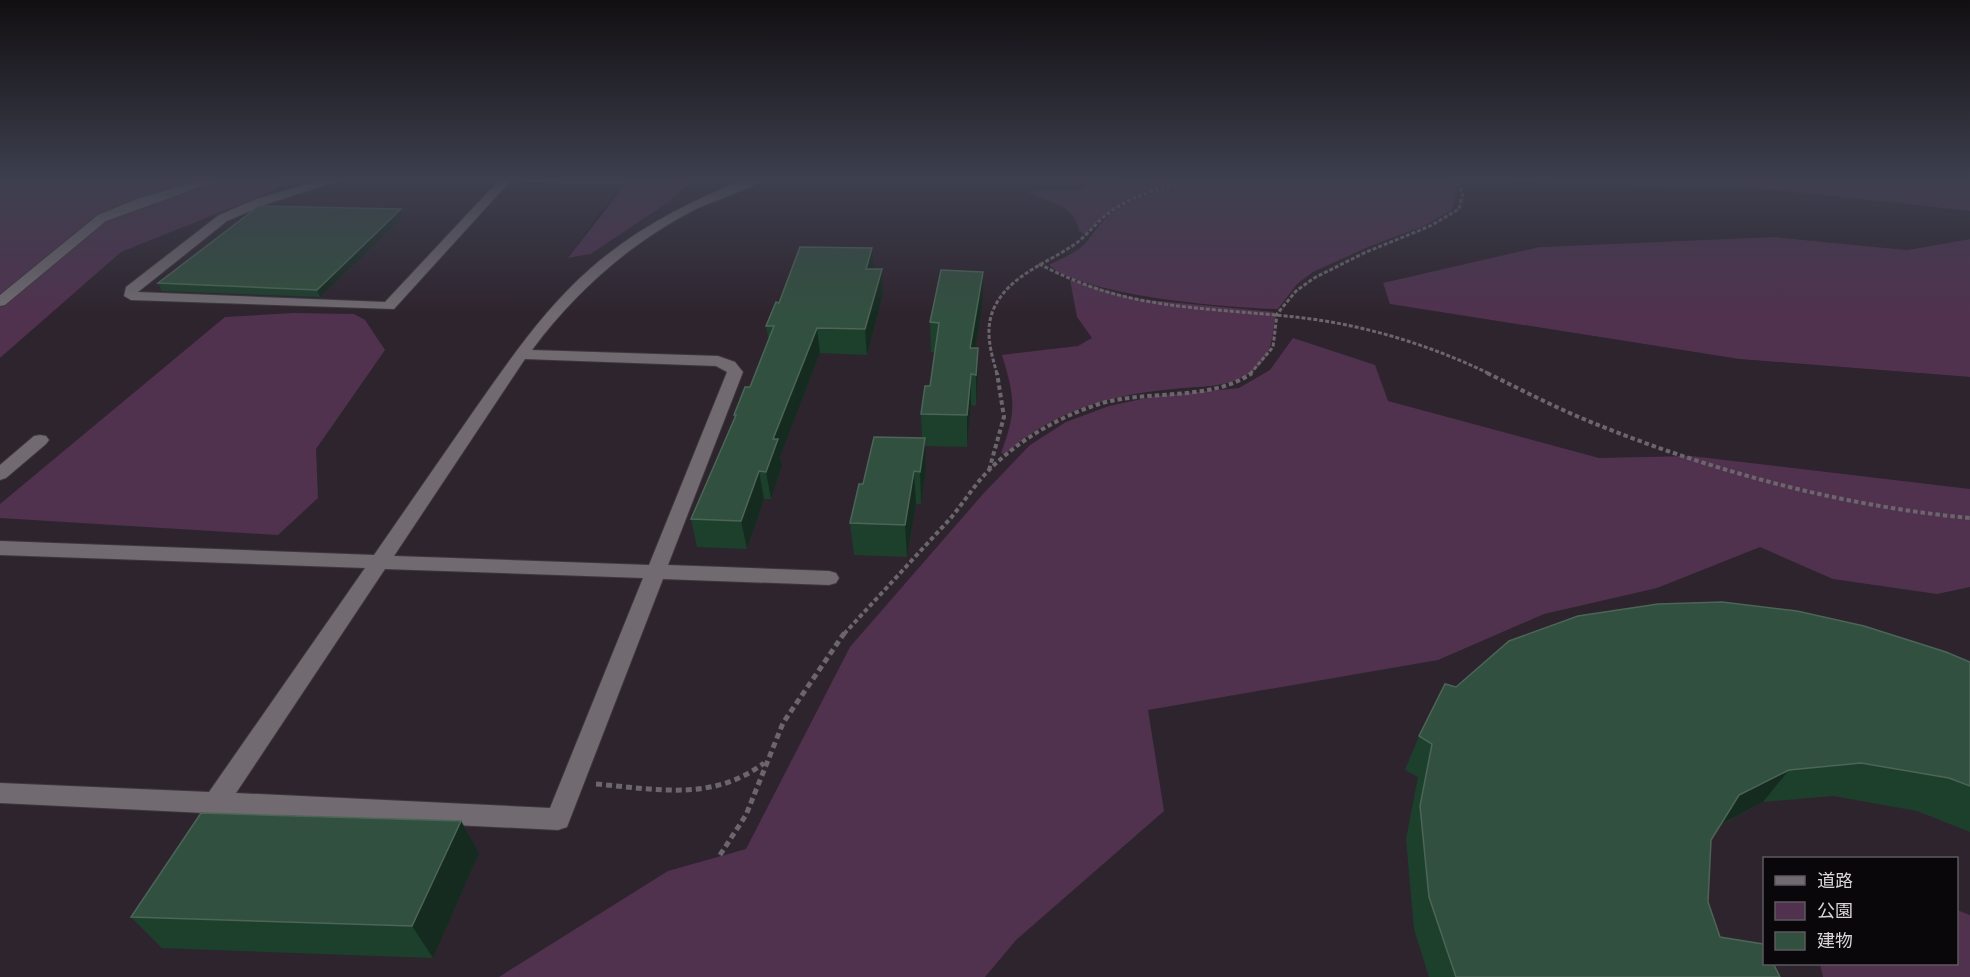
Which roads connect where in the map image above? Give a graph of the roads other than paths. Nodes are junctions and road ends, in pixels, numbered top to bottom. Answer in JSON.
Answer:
{"nodes":[{"id":1,"x":95,"y":224,"type":"edge"},
{"id":2,"x":216,"y":224,"type":"edge"},
{"id":3,"x":465,"y":224,"type":"edge"},
{"id":4,"x":665,"y":224,"type":"edge"},
{"id":5,"x":0,"y":302,"type":"edge"},
{"id":6,"x":521,"y":354,"type":"junction"},
{"id":7,"x":40,"y":440,"type":"dead end"},
{"id":8,"x":0,"y":474,"type":"edge"},
{"id":9,"x":0,"y":548,"type":"edge"},
{"id":10,"x":380,"y":562,"type":"junction"},
{"id":11,"x":655,"y":571,"type":"junction"},
{"id":12,"x":829,"y":578,"type":"dead end"},
{"id":13,"x":0,"y":794,"type":"edge"},
{"id":14,"x":215,"y":804,"type":"junction"}],
"edges":[{"from":1,"to":5,"type":"street"},
{"from":2,"to":3,"type":"street"},
{"from":4,"to":6,"type":"street"},
{"from":6,"to":10,"type":"street"},
{"from":6,"to":11,"type":"street"},
{"from":7,"to":8,"type":"street"},
{"from":9,"to":10,"type":"street"},
{"from":10,"to":11,"type":"street"},
{"from":10,"to":14,"type":"street"},
{"from":11,"to":12,"type":"street"},
{"from":11,"to":14,"type":"street"},
{"from":13,"to":14,"type":"street"}]}
